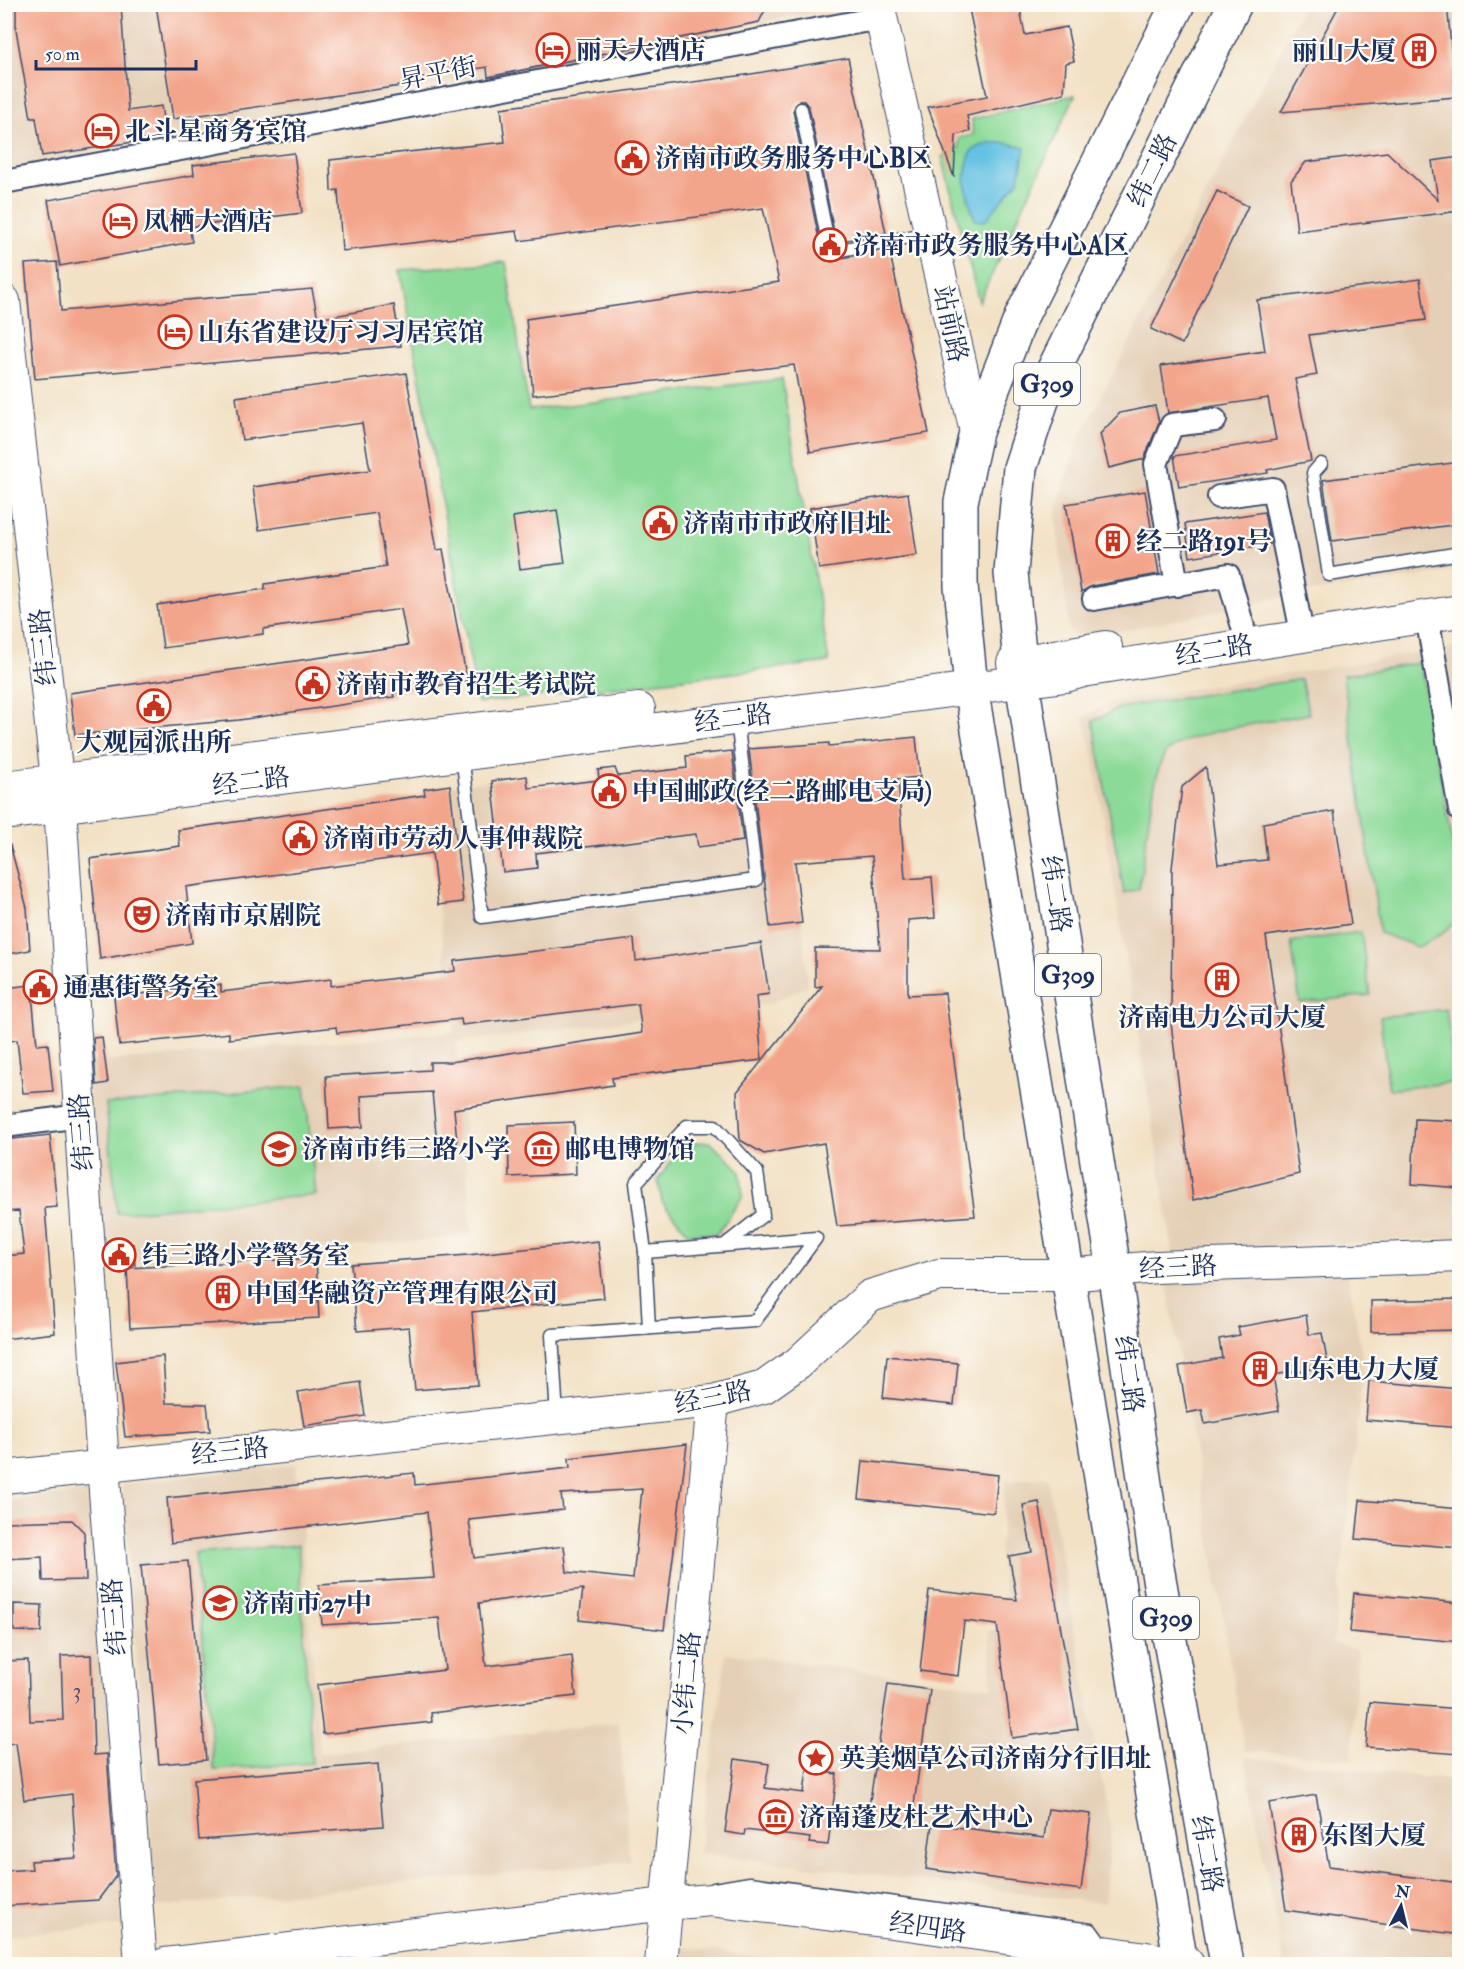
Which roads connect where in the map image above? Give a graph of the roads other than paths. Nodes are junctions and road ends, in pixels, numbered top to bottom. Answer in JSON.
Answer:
{"nodes":[{"id":1,"x":1178,"y":4,"type":"edge"},
{"id":2,"x":1234,"y":4,"type":"edge"},
{"id":3,"x":880,"y":12,"type":"edge"},
{"id":4,"x":801,"y":109,"type":"dead end"},
{"id":5,"x":4,"y":182,"type":"edge"},
{"id":6,"x":930,"y":233,"type":"junction"},
{"id":7,"x":4,"y":301,"type":"edge"},
{"id":8,"x":1215,"y":420,"type":"dead end"},
{"id":9,"x":976,"y":432,"type":"junction"},
{"id":10,"x":1321,"y":464,"type":"dead end"},
{"id":11,"x":1219,"y":497,"type":"dead end"},
{"id":12,"x":1460,"y":553,"type":"edge"},
{"id":13,"x":1177,"y":585,"type":"junction"},
{"id":14,"x":1460,"y":594,"type":"edge"},
{"id":15,"x":1094,"y":599,"type":"dead end"},
{"id":16,"x":1460,"y":611,"type":"edge"},
{"id":17,"x":1427,"y":616,"type":"junction"},
{"id":18,"x":1299,"y":618,"type":"junction"},
{"id":19,"x":1243,"y":627,"type":"junction"},
{"id":20,"x":1021,"y":671,"type":"junction"},
{"id":21,"x":970,"y":678,"type":"junction"},
{"id":22,"x":737,"y":718,"type":"junction"},
{"id":23,"x":462,"y":753,"type":"junction"},
{"id":24,"x":4,"y":787,"type":"edge"},
{"id":25,"x":59,"y":792,"type":"junction"},
{"id":26,"x":1460,"y":810,"type":"edge"},
{"id":27,"x":4,"y":814,"type":"edge"},
{"id":28,"x":80,"y":1116,"type":"junction"},
{"id":29,"x":4,"y":1126,"type":"edge"},
{"id":30,"x":724,"y":1246,"type":"junction"},
{"id":31,"x":645,"y":1252,"type":"junction"},
{"id":32,"x":1460,"y":1256,"type":"edge"},
{"id":33,"x":1114,"y":1270,"type":"junction"},
{"id":34,"x":1067,"y":1275,"type":"junction"},
{"id":35,"x":649,"y":1328,"type":"junction"},
{"id":36,"x":713,"y":1401,"type":"junction"},
{"id":37,"x":556,"y":1417,"type":"junction"},
{"id":38,"x":103,"y":1465,"type":"junction"},
{"id":39,"x":4,"y":1477,"type":"edge"},
{"id":40,"x":666,"y":1904,"type":"junction"},
{"id":41,"x":660,"y":1964,"type":"edge"},
{"id":42,"x":1181,"y":1964,"type":"edge"},
{"id":43,"x":141,"y":1965,"type":"edge"},
{"id":44,"x":165,"y":1965,"type":"edge"},
{"id":45,"x":1050,"y":1965,"type":"edge"},
{"id":46,"x":1188,"y":1965,"type":"edge"},
{"id":47,"x":1227,"y":1965,"type":"edge"}],
"edges":[{"from":1,"to":9,"type":"highway","name":"纬二路","number":"G309"},
{"from":2,"to":20,"type":"highway","name":"纬二路","number":"G309"},
{"from":3,"to":5,"type":"street","name":"昇平街"},
{"from":3,"to":6,"type":"street","name":"站前路"},
{"from":4,"to":6,"type":"lane"},
{"from":6,"to":9,"type":"street","name":"站前路"},
{"from":7,"to":25,"type":"street","name":"纬三路"},
{"from":8,"to":13,"type":"street"},
{"from":9,"to":21,"type":"highway","name":"纬二路","number":"G309"},
{"from":10,"to":12,"type":"lane"},
{"from":11,"to":18,"type":"street"},
{"from":13,"to":15,"type":"street"},
{"from":13,"to":19,"type":"street"},
{"from":14,"to":18,"type":"street","name":"经二路"},
{"from":16,"to":17,"type":"street","name":"经二路"},
{"from":17,"to":20,"type":"street","name":"经二路"},
{"from":17,"to":26,"type":"street"},
{"from":18,"to":19,"type":"street","name":"经二路"},
{"from":19,"to":20,"type":"street","name":"经二路"},
{"from":20,"to":21,"type":"street","name":"经二路"},
{"from":20,"to":33,"type":"highway","name":"纬二路","number":"G309"},
{"from":21,"to":22,"type":"street","name":"经二路"},
{"from":21,"to":25,"type":"street","name":"经二路"},
{"from":21,"to":34,"type":"highway","name":"纬二路","number":"G309"},
{"from":22,"to":23,"type":"street","name":"经二路"},
{"from":22,"to":23,"type":"lane"},
{"from":23,"to":25,"type":"street","name":"经二路"},
{"from":24,"to":25,"type":"street","name":"经二路"},
{"from":25,"to":27,"type":"street","name":"经二路"},
{"from":25,"to":28,"type":"street","name":"纬三路"},
{"from":28,"to":29,"type":"street"},
{"from":28,"to":38,"type":"street","name":"纬三路"},
{"from":30,"to":31,"type":"lane"},
{"from":30,"to":31,"type":"lane"},
{"from":30,"to":35,"type":"lane"},
{"from":31,"to":35,"type":"lane"},
{"from":32,"to":33,"type":"street","name":"经三路"},
{"from":33,"to":34,"type":"street","name":"经三路"},
{"from":33,"to":47,"type":"highway","name":"纬二路","number":"G309"},
{"from":34,"to":36,"type":"street","name":"经三路"},
{"from":34,"to":42,"type":"highway","name":"纬二路","number":"G309"},
{"from":35,"to":37,"type":"lane"},
{"from":36,"to":37,"type":"street","name":"经三路"},
{"from":36,"to":40,"type":"street","name":"小纬二路"},
{"from":37,"to":38,"type":"street","name":"经三路"},
{"from":38,"to":39,"type":"street","name":"经三路"},
{"from":38,"to":43,"type":"street","name":"纬三路"},
{"from":40,"to":41,"type":"street","name":"小纬二路"},
{"from":40,"to":42,"type":"street","name":"经四路"},
{"from":40,"to":44,"type":"street","name":"经四路"},
{"from":40,"to":45,"type":"street","name":"经四路"},
{"from":42,"to":46,"type":"street","name":"经四路"}]}
